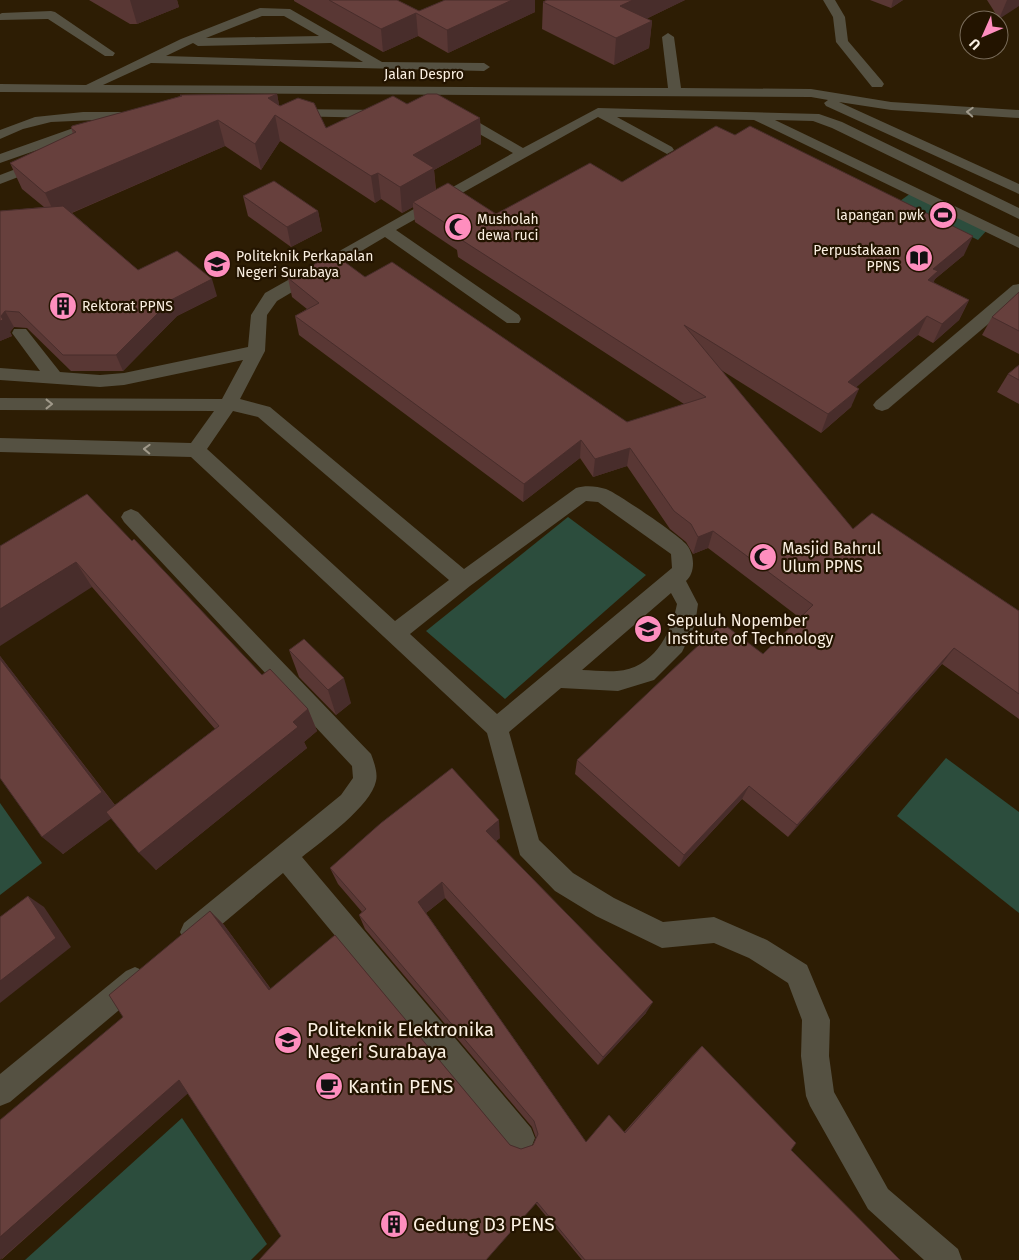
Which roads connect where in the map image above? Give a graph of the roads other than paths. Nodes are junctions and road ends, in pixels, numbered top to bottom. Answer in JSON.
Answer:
{"nodes":[{"id":1,"x":829,"y":0,"type":"edge"},
{"id":2,"x":10,"y":6,"type":"dead end"},
{"id":3,"x":1,"y":18,"type":"edge"},
{"id":4,"x":668,"y":37,"type":"dead end"},
{"id":5,"x":330,"y":40,"type":"junction"},
{"id":6,"x":185,"y":42,"type":"junction"},
{"id":7,"x":109,"y":53,"type":"dead end"},
{"id":8,"x":149,"y":59,"type":"junction"},
{"id":9,"x":379,"y":66,"type":"junction"},
{"id":10,"x":484,"y":67,"type":"dead end"},
{"id":11,"x":877,"y":84,"type":"dead end"},
{"id":12,"x":0,"y":88,"type":"edge"},
{"id":13,"x":85,"y":88,"type":"junction"},
{"id":14,"x":675,"y":92,"type":"junction"},
{"id":15,"x":811,"y":94,"type":"junction"},
{"id":16,"x":598,"y":112,"type":"junction"},
{"id":17,"x":280,"y":114,"type":"edge"},
{"id":18,"x":398,"y":114,"type":"edge"},
{"id":19,"x":447,"y":114,"type":"edge"},
{"id":20,"x":1019,"y":114,"type":"edge"},
{"id":21,"x":754,"y":115,"type":"junction"},
{"id":22,"x":118,"y":117,"type":"junction"},
{"id":23,"x":123,"y":131,"type":"edge"},
{"id":24,"x":0,"y":135,"type":"edge"},
{"id":25,"x":667,"y":150,"type":"dead end"},
{"id":26,"x":524,"y":154,"type":"junction"},
{"id":27,"x":58,"y":157,"type":"edge"},
{"id":28,"x":0,"y":159,"type":"edge"},
{"id":29,"x":0,"y":180,"type":"edge"},
{"id":30,"x":1019,"y":190,"type":"edge"},
{"id":31,"x":1019,"y":214,"type":"edge"},
{"id":32,"x":385,"y":230,"type":"junction"},
{"id":33,"x":1019,"y":243,"type":"edge"},
{"id":34,"x":1019,"y":288,"type":"edge"},
{"id":35,"x":513,"y":319,"type":"dead end"},
{"id":36,"x":20,"y":333,"type":"edge"},
{"id":37,"x":256,"y":350,"type":"junction"},
{"id":38,"x":0,"y":374,"type":"edge"},
{"id":39,"x":54,"y":377,"type":"junction"},
{"id":40,"x":0,"y":404,"type":"edge"},
{"id":41,"x":882,"y":405,"type":"dead end"},
{"id":42,"x":228,"y":406,"type":"junction"},
{"id":43,"x":0,"y":445,"type":"edge"},
{"id":44,"x":196,"y":450,"type":"junction"},
{"id":45,"x":131,"y":517,"type":"dead end"},
{"id":46,"x":674,"y":579,"type":"junction"},
{"id":47,"x":463,"y":580,"type":"junction"},
{"id":48,"x":394,"y":634,"type":"junction"},
{"id":49,"x":556,"y":678,"type":"junction"},
{"id":50,"x":497,"y":728,"type":"junction"},
{"id":51,"x":285,"y":856,"type":"junction"},
{"id":52,"x":172,"y":949,"type":"edge"},
{"id":53,"x":150,"y":968,"type":"edge"},
{"id":54,"x":0,"y":1092,"type":"edge"},
{"id":55,"x":521,"y":1138,"type":"edge"},
{"id":56,"x":947,"y":1260,"type":"edge"}],
"edges":[{"from":1,"to":11,"type":"lane"},
{"from":2,"to":3,"type":"lane"},
{"from":3,"to":7,"type":"lane"},
{"from":4,"to":14,"type":"lane"},
{"from":5,"to":6,"type":"lane"},
{"from":5,"to":6,"type":"lane"},
{"from":5,"to":9,"type":"lane"},
{"from":6,"to":8,"type":"lane"},
{"from":8,"to":9,"type":"lane"},
{"from":8,"to":13,"type":"lane"},
{"from":9,"to":10,"type":"lane"},
{"from":12,"to":13,"type":"lane","name":"Jalan Despro"},
{"from":13,"to":14,"type":"lane","name":"Jalan Despro"},
{"from":14,"to":15,"type":"lane","name":"Jalan Despro"},
{"from":20,"to":15,"type":"lane","name":"Jalan Despro","one_way":true},
{"from":15,"to":30,"type":"lane"},
{"from":16,"to":21,"type":"lane"},
{"from":16,"to":25,"type":"lane"},
{"from":16,"to":26,"type":"lane"},
{"from":17,"to":18,"type":"lane"},
{"from":19,"to":26,"type":"lane"},
{"from":21,"to":31,"type":"lane"},
{"from":21,"to":33,"type":"lane"},
{"from":22,"to":23,"type":"lane"},
{"from":22,"to":24,"type":"lane"},
{"from":22,"to":28,"type":"lane"},
{"from":26,"to":32,"type":"lane"},
{"from":27,"to":29,"type":"lane"},
{"from":32,"to":35,"type":"lane"},
{"from":32,"to":37,"type":"lane"},
{"from":34,"to":41,"type":"lane"},
{"from":36,"to":39,"type":"lane"},
{"from":37,"to":39,"type":"lane"},
{"from":37,"to":42,"type":"lane"},
{"from":38,"to":39,"type":"lane"},
{"from":40,"to":42,"type":"lane","one_way":true},
{"from":42,"to":44,"type":"lane"},
{"from":42,"to":47,"type":"lane"},
{"from":44,"to":43,"type":"lane","one_way":true},
{"from":44,"to":48,"type":"lane"},
{"from":45,"to":51,"type":"lane"},
{"from":46,"to":47,"type":"lane"},
{"from":46,"to":49,"type":"lane"},
{"from":46,"to":49,"type":"lane"},
{"from":47,"to":48,"type":"lane"},
{"from":48,"to":50,"type":"lane"},
{"from":49,"to":50,"type":"lane"},
{"from":50,"to":56,"type":"lane"},
{"from":51,"to":52,"type":"lane"},
{"from":51,"to":55,"type":"lane"},
{"from":53,"to":54,"type":"lane"}]}
